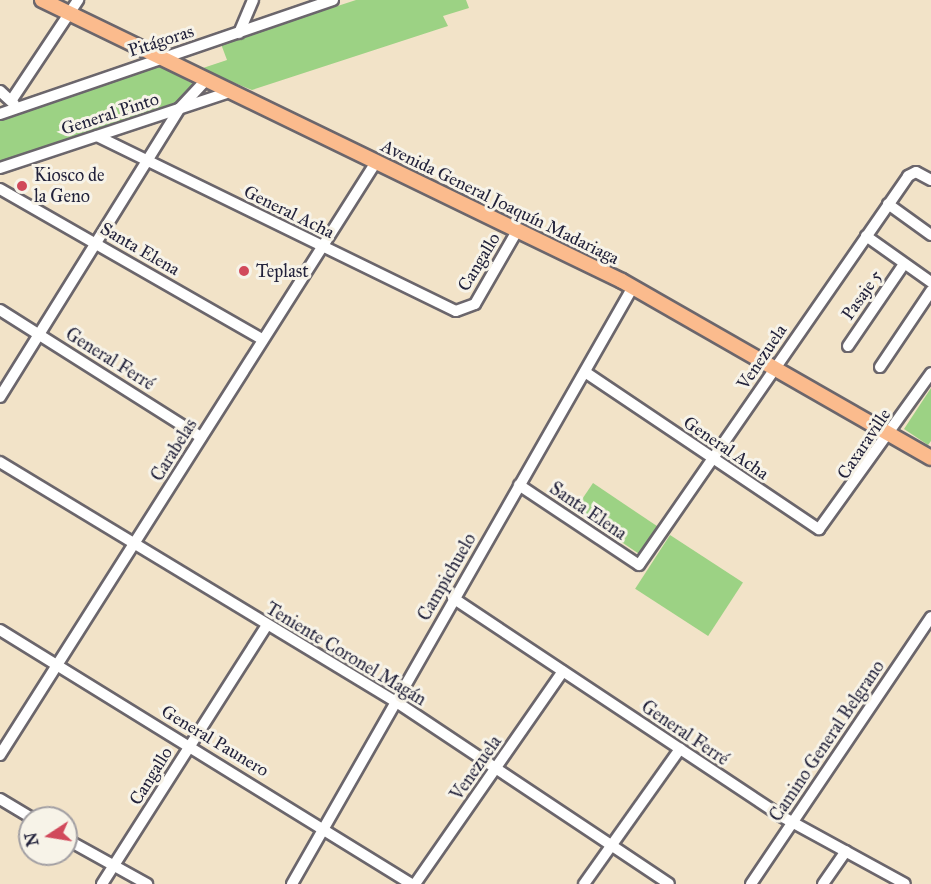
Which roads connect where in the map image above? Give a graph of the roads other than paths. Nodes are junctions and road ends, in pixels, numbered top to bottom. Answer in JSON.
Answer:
{"nodes":[{"id":1,"x":42,"y":0,"type":"edge"},
{"id":2,"x":78,"y":0,"type":"edge"},
{"id":3,"x":253,"y":0,"type":"edge"},
{"id":4,"x":327,"y":1,"type":"edge"},
{"id":5,"x":69,"y":13,"type":"junction"},
{"id":6,"x":239,"y":33,"type":"junction"},
{"id":7,"x":161,"y":58,"type":"junction"},
{"id":8,"x":206,"y":80,"type":"junction"},
{"id":9,"x":0,"y":92,"type":"edge"},
{"id":10,"x":230,"y":92,"type":"junction"},
{"id":11,"x":14,"y":103,"type":"junction"},
{"id":12,"x":180,"y":108,"type":"junction"},
{"id":13,"x":0,"y":114,"type":"edge"},
{"id":14,"x":97,"y":136,"type":"junction"},
{"id":15,"x":148,"y":162,"type":"junction"},
{"id":16,"x":376,"y":162,"type":"junction"},
{"id":17,"x":0,"y":168,"type":"edge"},
{"id":18,"x":931,"y":180,"type":"edge"},
{"id":19,"x":0,"y":189,"type":"edge"},
{"id":20,"x":888,"y":204,"type":"junction"},
{"id":21,"x":517,"y":231,"type":"junction"},
{"id":22,"x":931,"y":235,"type":"edge"},
{"id":23,"x":866,"y":236,"type":"junction"},
{"id":24,"x":98,"y":243,"type":"junction"},
{"id":25,"x":322,"y":246,"type":"junction"},
{"id":26,"x":904,"y":264,"type":"junction"},
{"id":27,"x":931,"y":282,"type":"edge"},
{"id":28,"x":633,"y":287,"type":"junction"},
{"id":29,"x":931,"y":291,"type":"edge"},
{"id":30,"x":469,"y":309,"type":"joint"},
{"id":31,"x":0,"y":310,"type":"edge"},
{"id":32,"x":40,"y":334,"type":"junction"},
{"id":33,"x":262,"y":339,"type":"junction"},
{"id":34,"x":848,"y":346,"type":"dead end"},
{"id":35,"x":880,"y":367,"type":"dead end"},
{"id":36,"x":775,"y":368,"type":"junction"},
{"id":37,"x":585,"y":372,"type":"junction"},
{"id":38,"x":931,"y":373,"type":"edge"},
{"id":39,"x":0,"y":398,"type":"edge"},
{"id":40,"x":201,"y":436,"type":"junction"},
{"id":41,"x":891,"y":436,"type":"junction"},
{"id":42,"x":931,"y":458,"type":"edge"},
{"id":43,"x":713,"y":459,"type":"junction"},
{"id":44,"x":0,"y":462,"type":"edge"},
{"id":45,"x":519,"y":485,"type":"junction"},
{"id":46,"x":819,"y":529,"type":"joint"},
{"id":47,"x":134,"y":544,"type":"junction"},
{"id":48,"x":639,"y":565,"type":"joint"},
{"id":49,"x":453,"y":598,"type":"junction"},
{"id":50,"x":931,"y":617,"type":"edge"},
{"id":51,"x":267,"y":625,"type":"junction"},
{"id":52,"x":0,"y":630,"type":"edge"},
{"id":53,"x":57,"y":665,"type":"junction"},
{"id":54,"x":563,"y":671,"type":"junction"},
{"id":55,"x":395,"y":701,"type":"junction"},
{"id":56,"x":190,"y":745,"type":"junction"},
{"id":57,"x":680,"y":749,"type":"junction"},
{"id":58,"x":0,"y":755,"type":"edge"},
{"id":59,"x":496,"y":769,"type":"junction"},
{"id":60,"x":0,"y":799,"type":"edge"},
{"id":61,"x":18,"y":810,"type":"edge"},
{"id":62,"x":792,"y":822,"type":"junction"},
{"id":63,"x":324,"y":827,"type":"junction"},
{"id":64,"x":78,"y":845,"type":"edge"},
{"id":65,"x":611,"y":845,"type":"junction"},
{"id":66,"x":846,"y":851,"type":"junction"},
{"id":67,"x":113,"y":867,"type":"junction"},
{"id":68,"x":102,"y":884,"type":"edge"},
{"id":69,"x":147,"y":884,"type":"edge"},
{"id":70,"x":292,"y":884,"type":"edge"},
{"id":71,"x":413,"y":884,"type":"edge"},
{"id":72,"x":584,"y":884,"type":"edge"},
{"id":73,"x":669,"y":884,"type":"edge"},
{"id":74,"x":751,"y":884,"type":"edge"},
{"id":75,"x":823,"y":884,"type":"edge"},
{"id":76,"x":906,"y":884,"type":"edge"}],
"edges":[{"from":1,"to":5,"type":"main road","name":"Avenida General Joaquín Madariaga"},
{"from":2,"to":5,"type":"street"},
{"from":3,"to":6,"type":"street"},
{"from":4,"to":6,"type":"street","name":"Pitágoras"},
{"from":5,"to":7,"type":"main road","name":"Avenida General Joaquín Madariaga"},
{"from":5,"to":11,"type":"street"},
{"from":6,"to":7,"type":"street","name":"Pitágoras"},
{"from":7,"to":8,"type":"main road","name":"Avenida General Joaquín Madariaga"},
{"from":7,"to":11,"type":"street","name":"Pitágoras"},
{"from":8,"to":10,"type":"main road","name":"Avenida General Joaquín Madariaga"},
{"from":8,"to":12,"type":"street"},
{"from":9,"to":11,"type":"street"},
{"from":10,"to":12,"type":"street","name":"General Pinto"},
{"from":10,"to":16,"type":"main road","name":"Avenida General Joaquín Madariaga"},
{"from":11,"to":13,"type":"street","name":"Pitágoras"},
{"from":12,"to":14,"type":"street","name":"General Pinto"},
{"from":12,"to":15,"type":"street"},
{"from":14,"to":15,"type":"street","name":"General Acha"},
{"from":14,"to":17,"type":"street","name":"General Pinto"},
{"from":15,"to":24,"type":"street"},
{"from":15,"to":25,"type":"street","name":"General Acha"},
{"from":16,"to":21,"type":"main road","name":"Avenida General Joaquín Madariaga"},
{"from":16,"to":25,"type":"street","name":"Carabelas"},
{"from":18,"to":20,"type":"street","name":"Venezuela"},
{"from":19,"to":24,"type":"street","name":"Santa Elena"},
{"from":20,"to":22,"type":"street"},
{"from":20,"to":23,"type":"street","name":"Venezuela"},
{"from":21,"to":28,"type":"main road","name":"Avenida General Joaquín Madariaga"},
{"from":21,"to":30,"type":"street","name":"Cangallo"},
{"from":23,"to":26,"type":"street"},
{"from":23,"to":36,"type":"street","name":"Venezuela"},
{"from":24,"to":32,"type":"street"},
{"from":24,"to":33,"type":"street","name":"Santa Elena"},
{"from":25,"to":30,"type":"street","name":"General Acha"},
{"from":25,"to":33,"type":"street","name":"Carabelas"},
{"from":26,"to":27,"type":"street"},
{"from":26,"to":34,"type":"street","name":"Pasaje 5"},
{"from":28,"to":36,"type":"main road","name":"Avenida General Joaquín Madariaga"},
{"from":28,"to":37,"type":"street","name":"Campichuelo"},
{"from":29,"to":35,"type":"street"},
{"from":31,"to":32,"type":"street","name":"General Ferré"},
{"from":32,"to":39,"type":"street"},
{"from":32,"to":40,"type":"street","name":"General Ferré"},
{"from":33,"to":40,"type":"street","name":"Carabelas"},
{"from":36,"to":41,"type":"main road","name":"Avenida General Joaquín Madariaga"},
{"from":36,"to":43,"type":"street","name":"Venezuela"},
{"from":37,"to":43,"type":"street","name":"General Acha"},
{"from":37,"to":45,"type":"street","name":"Campichuelo"},
{"from":38,"to":41,"type":"street","name":"Caxaraville"},
{"from":40,"to":47,"type":"street","name":"Carabelas"},
{"from":41,"to":42,"type":"main road","name":"Avenida General Joaquín Madariaga"},
{"from":41,"to":46,"type":"street","name":"Caxaraville"},
{"from":43,"to":46,"type":"street","name":"General Acha"},
{"from":43,"to":48,"type":"street","name":"Venezuela"},
{"from":44,"to":47,"type":"street","name":"Teniente Coronel Magán"},
{"from":45,"to":48,"type":"street","name":"Santa Elena"},
{"from":45,"to":49,"type":"street","name":"Campichuelo"},
{"from":47,"to":51,"type":"street","name":"Teniente Coronel Magán"},
{"from":47,"to":53,"type":"street","name":"Carabelas"},
{"from":49,"to":54,"type":"street","name":"General Ferré"},
{"from":49,"to":55,"type":"street","name":"Campichuelo"},
{"from":50,"to":62,"type":"street","name":"Camino General Belgrano"},
{"from":51,"to":55,"type":"street","name":"Teniente Coronel Magán"},
{"from":51,"to":56,"type":"street","name":"Cangallo"},
{"from":52,"to":53,"type":"street","name":"General Paunero"},
{"from":53,"to":56,"type":"street","name":"General Paunero"},
{"from":53,"to":58,"type":"street","name":"Carabelas"},
{"from":54,"to":57,"type":"street","name":"General Ferré"},
{"from":54,"to":59,"type":"street","name":"Venezuela"},
{"from":55,"to":59,"type":"street","name":"Teniente Coronel Magán"},
{"from":55,"to":63,"type":"street","name":"Campichuelo"},
{"from":56,"to":63,"type":"street","name":"General Paunero"},
{"from":56,"to":67,"type":"street","name":"Cangallo"},
{"from":57,"to":62,"type":"street","name":"General Ferré"},
{"from":57,"to":65,"type":"street"},
{"from":59,"to":65,"type":"street","name":"Teniente Coronel Magán"},
{"from":59,"to":71,"type":"street","name":"Venezuela"},
{"from":60,"to":61,"type":"street"},
{"from":62,"to":66,"type":"street","name":"General Ferré"},
{"from":62,"to":74,"type":"street","name":"Camino General Belgrano"},
{"from":63,"to":70,"type":"street","name":"Campichuelo"},
{"from":63,"to":71,"type":"street","name":"General Paunero"},
{"from":64,"to":67,"type":"street"},
{"from":65,"to":72,"type":"street"},
{"from":65,"to":73,"type":"street","name":"Teniente Coronel Magán"},
{"from":66,"to":75,"type":"street"},
{"from":66,"to":76,"type":"street","name":"General Ferré"},
{"from":67,"to":68,"type":"street","name":"Cangallo"},
{"from":67,"to":69,"type":"street"}]}
